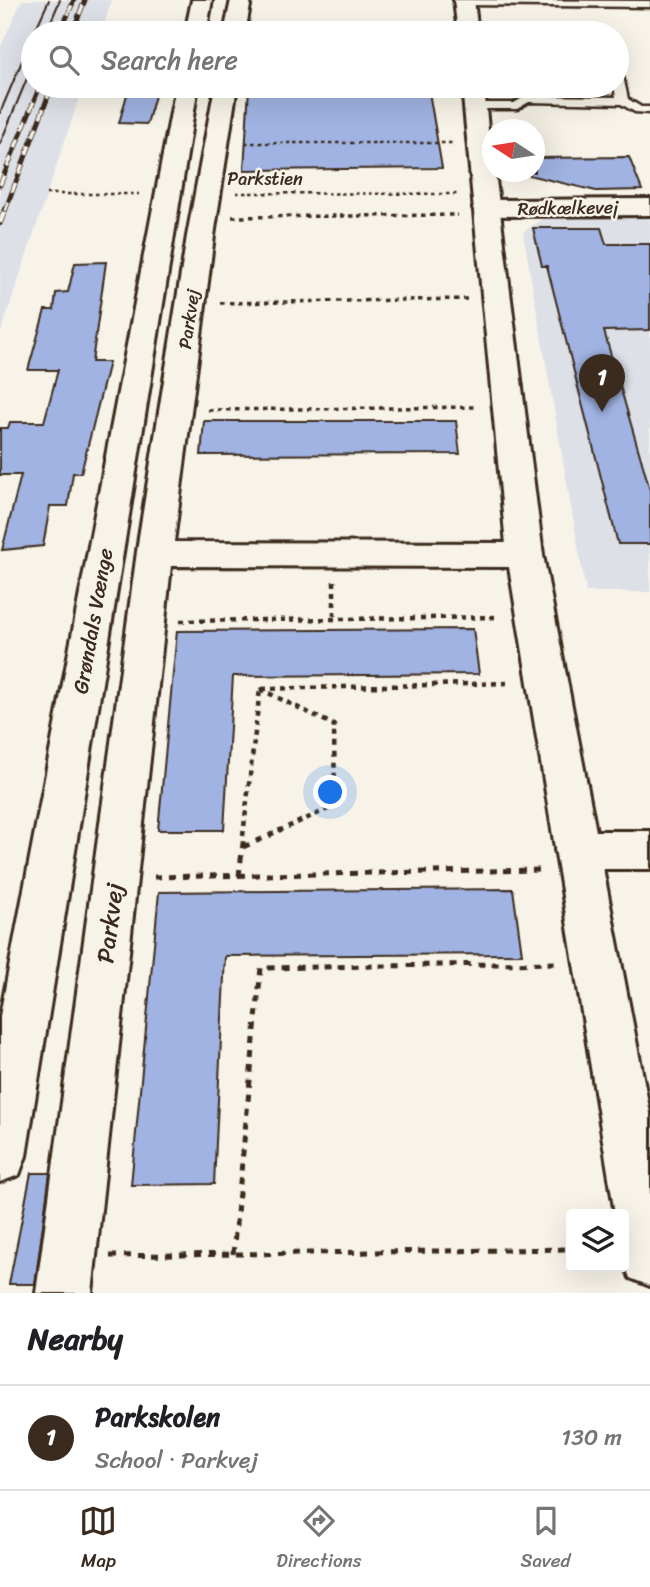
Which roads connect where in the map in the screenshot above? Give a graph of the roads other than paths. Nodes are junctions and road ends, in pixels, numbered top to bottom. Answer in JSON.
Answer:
{"nodes":[{"id":1,"x":202,"y":0,"type":"edge"},
{"id":2,"x":241,"y":0,"type":"edge"},
{"id":3,"x":464,"y":1,"type":"edge"},
{"id":4,"x":650,"y":4,"type":"edge"},
{"id":5,"x":198,"y":21,"type":"edge"},
{"id":6,"x":238,"y":21,"type":"edge"},
{"id":7,"x":466,"y":21,"type":"edge"},
{"id":8,"x":185,"y":98,"type":"edge"},
{"id":9,"x":224,"y":98,"type":"edge"},
{"id":10,"x":622,"y":98,"type":"edge"},
{"id":11,"x":623,"y":101,"type":"junction"},
{"id":12,"x":650,"y":110,"type":"edge"},
{"id":13,"x":476,"y":111,"type":"edge"},
{"id":14,"x":486,"y":206,"type":"junction"},
{"id":15,"x":650,"y":207,"type":"edge"},
{"id":16,"x":156,"y":554,"type":"junction"},
{"id":17,"x":525,"y":555,"type":"junction"},
{"id":18,"x":650,"y":850,"type":"edge"},
{"id":19,"x":578,"y":859,"type":"junction"},
{"id":20,"x":0,"y":1156,"type":"edge"},
{"id":21,"x":650,"y":1258,"type":"edge"},
{"id":22,"x":67,"y":1275,"type":"edge"}],
"edges":[{"from":1,"to":5,"type":"street"},
{"from":2,"to":6,"type":"street"},
{"from":3,"to":4,"type":"lane"},
{"from":3,"to":7,"type":"street"},
{"from":8,"to":20,"type":"street","name":"Grøndals Vænge"},
{"from":9,"to":16,"type":"street","name":"Parkvej"},
{"from":10,"to":11,"type":"lane"},
{"from":11,"to":12,"type":"lane"},
{"from":11,"to":13,"type":"lane"},
{"from":13,"to":14,"type":"street"},
{"from":14,"to":15,"type":"street","name":"Rødkælkevej"},
{"from":14,"to":17,"type":"street"},
{"from":16,"to":17,"type":"street"},
{"from":16,"to":22,"type":"street","name":"Parkvej"},
{"from":17,"to":19,"type":"street"},
{"from":18,"to":19,"type":"street"},
{"from":19,"to":21,"type":"street"}]}
